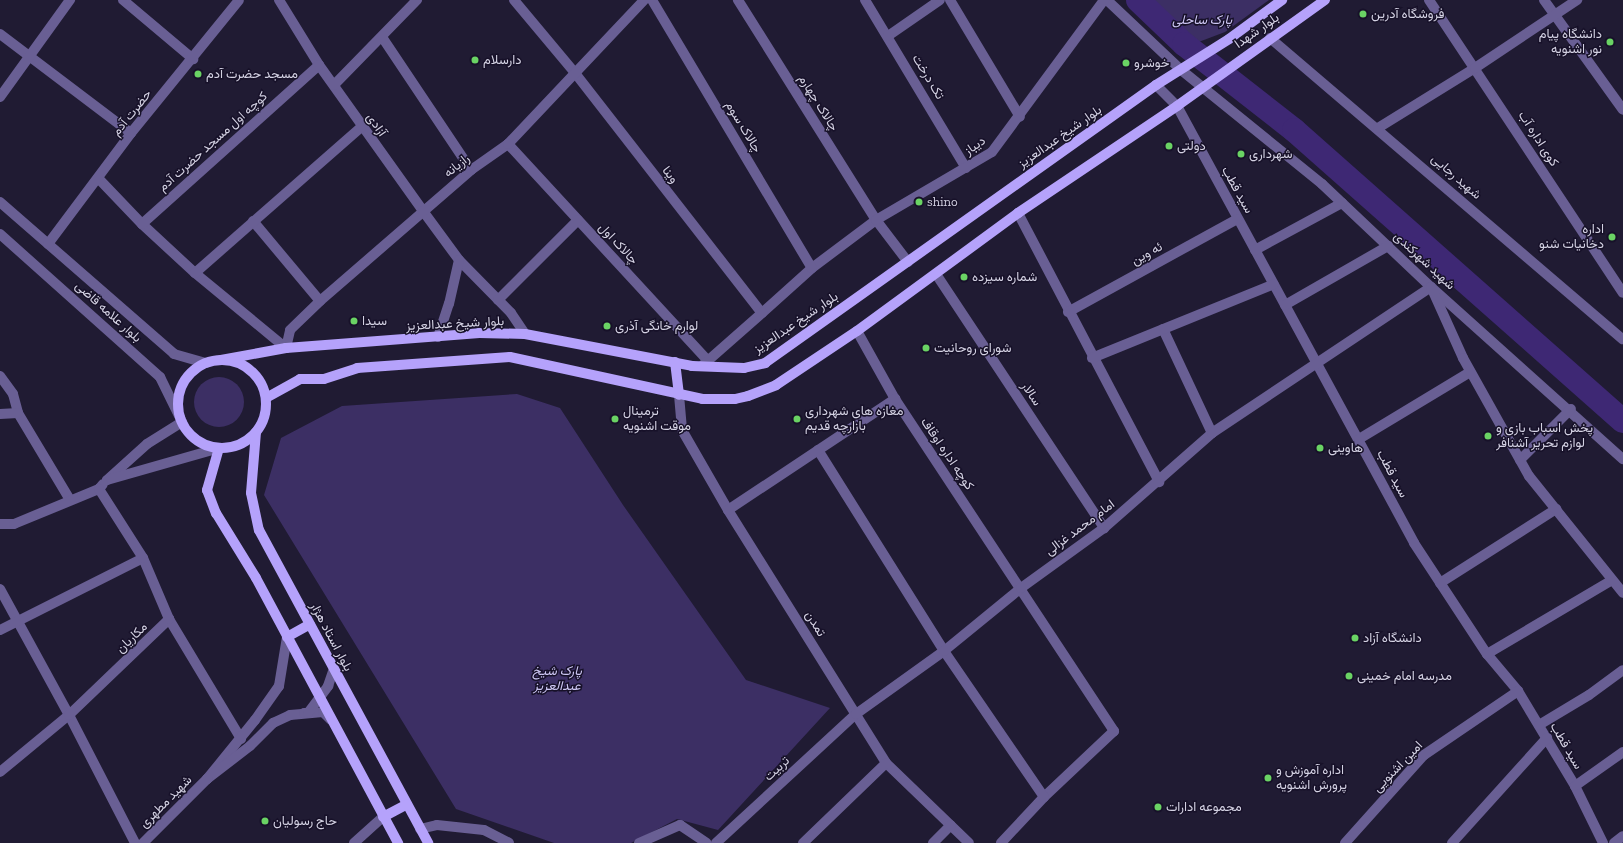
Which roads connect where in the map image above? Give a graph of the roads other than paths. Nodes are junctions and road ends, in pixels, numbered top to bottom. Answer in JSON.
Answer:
{"nodes":[{"id":1,"x":70,"y":0,"type":"edge"},
{"id":2,"x":123,"y":0,"type":"edge"},
{"id":3,"x":239,"y":0,"type":"edge"},
{"id":4,"x":280,"y":0,"type":"edge"},
{"id":5,"x":417,"y":0,"type":"edge"},
{"id":6,"x":514,"y":0,"type":"edge"},
{"id":7,"x":644,"y":0,"type":"edge"},
{"id":8,"x":652,"y":0,"type":"edge"},
{"id":9,"x":738,"y":0,"type":"edge"},
{"id":10,"x":865,"y":0,"type":"edge"},
{"id":11,"x":940,"y":0,"type":"edge"},
{"id":12,"x":950,"y":0,"type":"edge"},
{"id":13,"x":1106,"y":0,"type":"edge"},
{"id":14,"x":1282,"y":0,"type":"edge"},
{"id":15,"x":1325,"y":0,"type":"edge"},
{"id":16,"x":1428,"y":0,"type":"edge"},
{"id":17,"x":1544,"y":0,"type":"edge"},
{"id":18,"x":1577,"y":0,"type":"edge"},
{"id":19,"x":1554,"y":15,"type":"junction"},
{"id":20,"x":0,"y":34,"type":"edge"},
{"id":21,"x":888,"y":36,"type":"junction"},
{"id":22,"x":382,"y":37,"type":"junction"},
{"id":23,"x":1270,"y":38,"type":"junction"},
{"id":24,"x":30,"y":58,"type":"junction"},
{"id":25,"x":193,"y":59,"type":"junction"},
{"id":26,"x":1194,"y":61,"type":"joint"},
{"id":27,"x":319,"y":65,"type":"junction"},
{"id":28,"x":1476,"y":68,"type":"junction"},
{"id":29,"x":1180,"y":69,"type":"junction"},
{"id":30,"x":575,"y":73,"type":"junction"},
{"id":31,"x":1207,"y":83,"type":"junction"},
{"id":32,"x":334,"y":85,"type":"junction"},
{"id":33,"x":1156,"y":85,"type":"junction"},
{"id":34,"x":0,"y":97,"type":"edge"},
{"id":35,"x":1176,"y":106,"type":"junction"},
{"id":36,"x":1623,"y":110,"type":"edge"},
{"id":37,"x":1020,"y":117,"type":"junction"},
{"id":38,"x":361,"y":127,"type":"junction"},
{"id":39,"x":1378,"y":128,"type":"junction"},
{"id":40,"x":132,"y":133,"type":"junction"},
{"id":41,"x":508,"y":144,"type":"junction"},
{"id":42,"x":966,"y":168,"type":"junction"},
{"id":43,"x":471,"y":170,"type":"junction"},
{"id":44,"x":98,"y":178,"type":"junction"},
{"id":45,"x":0,"y":202,"type":"edge"},
{"id":46,"x":1342,"y":203,"type":"junction"},
{"id":47,"x":423,"y":212,"type":"junction"},
{"id":48,"x":1018,"y":213,"type":"junction"},
{"id":49,"x":1237,"y":219,"type":"junction"},
{"id":50,"x":578,"y":220,"type":"junction"},
{"id":51,"x":876,"y":220,"type":"junction"},
{"id":52,"x":253,"y":221,"type":"junction"},
{"id":53,"x":142,"y":224,"type":"junction"},
{"id":54,"x":0,"y":234,"type":"edge"},
{"id":55,"x":48,"y":244,"type":"junction"},
{"id":56,"x":1388,"y":246,"type":"junction"},
{"id":57,"x":1255,"y":250,"type":"junction"},
{"id":58,"x":459,"y":260,"type":"junction"},
{"id":59,"x":908,"y":262,"type":"junction"},
{"id":60,"x":812,"y":268,"type":"junction"},
{"id":61,"x":195,"y":273,"type":"junction"},
{"id":62,"x":936,"y":274,"type":"junction"},
{"id":63,"x":1274,"y":284,"type":"junction"},
{"id":64,"x":1431,"y":287,"type":"junction"},
{"id":65,"x":1623,"y":293,"type":"edge"},
{"id":66,"x":498,"y":300,"type":"junction"},
{"id":67,"x":320,"y":301,"type":"junction"},
{"id":68,"x":1285,"y":305,"type":"junction"},
{"id":69,"x":1068,"y":312,"type":"junction"},
{"id":70,"x":762,"y":313,"type":"junction"},
{"id":71,"x":1163,"y":329,"type":"junction"},
{"id":72,"x":857,"y":332,"type":"junction"},
{"id":73,"x":525,"y":334,"type":"junction"},
{"id":74,"x":438,"y":337,"type":"junction"},
{"id":75,"x":1623,"y":339,"type":"edge"},
{"id":76,"x":286,"y":348,"type":"junction"},
{"id":77,"x":1092,"y":358,"type":"junction"},
{"id":78,"x":221,"y":360,"type":"junction"},
{"id":79,"x":675,"y":362,"type":"junction"},
{"id":80,"x":206,"y":363,"type":"junction"},
{"id":81,"x":705,"y":364,"type":"junction"},
{"id":82,"x":1319,"y":364,"type":"junction"},
{"id":83,"x":1470,"y":372,"type":"junction"},
{"id":84,"x":0,"y":376,"type":"edge"},
{"id":85,"x":680,"y":395,"type":"junction"},
{"id":86,"x":266,"y":398,"type":"junction"},
{"id":87,"x":895,"y":399,"type":"junction"},
{"id":88,"x":1571,"y":409,"type":"junction"},
{"id":89,"x":18,"y":413,"type":"junction"},
{"id":90,"x":0,"y":414,"type":"edge"},
{"id":91,"x":182,"y":422,"type":"junction"},
{"id":92,"x":256,"y":432,"type":"junction"},
{"id":93,"x":1212,"y":433,"type":"junction"},
{"id":94,"x":1359,"y":439,"type":"junction"},
{"id":95,"x":219,"y":448,"type":"junction"},
{"id":96,"x":818,"y":450,"type":"junction"},
{"id":97,"x":1623,"y":459,"type":"edge"},
{"id":98,"x":1520,"y":460,"type":"junction"},
{"id":99,"x":107,"y":480,"type":"junction"},
{"id":100,"x":1158,"y":482,"type":"junction"},
{"id":101,"x":99,"y":489,"type":"junction"},
{"id":102,"x":70,"y":500,"type":"junction"},
{"id":103,"x":728,"y":510,"type":"junction"},
{"id":104,"x":1556,"y":510,"type":"junction"},
{"id":105,"x":0,"y":524,"type":"edge"},
{"id":106,"x":1104,"y":528,"type":"junction"},
{"id":107,"x":143,"y":558,"type":"junction"},
{"id":108,"x":1612,"y":580,"type":"junction"},
{"id":109,"x":1440,"y":583,"type":"junction"},
{"id":110,"x":1021,"y":588,"type":"junction"},
{"id":111,"x":0,"y":589,"type":"edge"},
{"id":112,"x":1623,"y":593,"type":"edge"},
{"id":113,"x":18,"y":620,"type":"junction"},
{"id":114,"x":169,"y":620,"type":"junction"},
{"id":115,"x":310,"y":624,"type":"junction"},
{"id":116,"x":0,"y":630,"type":"edge"},
{"id":117,"x":287,"y":637,"type":"junction"},
{"id":118,"x":944,"y":651,"type":"junction"},
{"id":119,"x":1487,"y":654,"type":"junction"},
{"id":120,"x":334,"y":669,"type":"junction"},
{"id":121,"x":1623,"y":670,"type":"edge"},
{"id":122,"x":1518,"y":691,"type":"junction"},
{"id":123,"x":320,"y":698,"type":"junction"},
{"id":124,"x":856,"y":714,"type":"junction"},
{"id":125,"x":69,"y":715,"type":"junction"},
{"id":126,"x":290,"y":715,"type":"junction"},
{"id":127,"x":331,"y":720,"type":"junction"},
{"id":128,"x":1539,"y":725,"type":"junction"},
{"id":129,"x":241,"y":738,"type":"junction"},
{"id":130,"x":1547,"y":738,"type":"junction"},
{"id":131,"x":1623,"y":752,"type":"edge"},
{"id":132,"x":886,"y":763,"type":"junction"},
{"id":133,"x":0,"y":772,"type":"edge"},
{"id":134,"x":207,"y":779,"type":"junction"},
{"id":135,"x":1574,"y":786,"type":"junction"},
{"id":136,"x":1044,"y":797,"type":"junction"},
{"id":137,"x":407,"y":804,"type":"junction"},
{"id":138,"x":383,"y":817,"type":"junction"},
{"id":139,"x":951,"y":825,"type":"junction"},
{"id":140,"x":420,"y":828,"type":"junction"},
{"id":141,"x":1623,"y":836,"type":"edge"},
{"id":142,"x":135,"y":843,"type":"edge"},
{"id":143,"x":143,"y":843,"type":"edge"},
{"id":144,"x":354,"y":843,"type":"edge"},
{"id":145,"x":398,"y":843,"type":"edge"},
{"id":146,"x":428,"y":843,"type":"edge"},
{"id":147,"x":510,"y":843,"type":"edge"},
{"id":148,"x":640,"y":843,"type":"edge"},
{"id":149,"x":707,"y":843,"type":"edge"},
{"id":150,"x":716,"y":843,"type":"edge"},
{"id":151,"x":803,"y":843,"type":"edge"},
{"id":152,"x":933,"y":843,"type":"edge"},
{"id":153,"x":968,"y":843,"type":"edge"},
{"id":154,"x":1001,"y":843,"type":"edge"},
{"id":155,"x":1345,"y":843,"type":"edge"},
{"id":156,"x":1452,"y":843,"type":"edge"},
{"id":157,"x":1603,"y":843,"type":"edge"},
{"id":158,"x":1614,"y":843,"type":"edge"}],
"edges":[{"from":1,"to":24,"type":"street"},
{"from":2,"to":25,"type":"street"},
{"from":3,"to":25,"type":"street","name":"حضرت آدم"},
{"from":4,"to":27,"type":"street","name":"آزادی"},
{"from":5,"to":22,"type":"street"},
{"from":6,"to":30,"type":"street","name":"وینا"},
{"from":7,"to":30,"type":"street","name":"رازیانه"},
{"from":8,"to":60,"type":"street","name":"چالاک سوم"},
{"from":9,"to":51,"type":"street","name":"چالاک چهارم"},
{"from":10,"to":21,"type":"street","name":"تک درخت"},
{"from":11,"to":21,"type":"street"},
{"from":12,"to":37,"type":"street"},
{"from":13,"to":29,"type":"street","name":"شهید شهرکندی"},
{"from":13,"to":37,"type":"street","name":"دیباز"},
{"from":14,"to":26,"type":"main road","name":"بلوار شهدا"},
{"from":15,"to":23,"type":"main road","name":"بلوار شهدا"},
{"from":16,"to":28,"type":"street","name":"کوی اداره آب"},
{"from":17,"to":19,"type":"street"},
{"from":18,"to":19,"type":"street"},
{"from":19,"to":28,"type":"street"},
{"from":19,"to":36,"type":"street"},
{"from":20,"to":24,"type":"street"},
{"from":21,"to":42,"type":"street","name":"تک درخت"},
{"from":22,"to":32,"type":"street"},
{"from":22,"to":43,"type":"street"},
{"from":23,"to":31,"type":"main road","name":"بلوار شهدا"},
{"from":23,"to":39,"type":"street","name":"شهید رجایی"},
{"from":24,"to":34,"type":"street"},
{"from":24,"to":40,"type":"street"},
{"from":25,"to":40,"type":"street","name":"حضرت آدم"},
{"from":26,"to":29,"type":"main road","name":"بلوار شیخ عبدالعزیز"},
{"from":27,"to":32,"type":"street","name":"آزادی"},
{"from":27,"to":53,"type":"street","name":"کوچه اول مسجد حضرت آدم"},
{"from":28,"to":39,"type":"street"},
{"from":28,"to":65,"type":"street","name":"کوی اداره آب"},
{"from":29,"to":31,"type":"street","name":"شهید شهرکندی"},
{"from":29,"to":33,"type":"main road","name":"بلوار شیخ عبدالعزیز"},
{"from":30,"to":41,"type":"street","name":"رازیانه"},
{"from":30,"to":70,"type":"street","name":"وینا"},
{"from":31,"to":35,"type":"main road"},
{"from":31,"to":46,"type":"street","name":"شهید شهرکندی"},
{"from":32,"to":38,"type":"street","name":"آزادی"},
{"from":33,"to":35,"type":"street","name":"سید قطب"},
{"from":33,"to":59,"type":"main road","name":"بلوار شیخ عبدالعزیز"},
{"from":35,"to":48,"type":"main road"},
{"from":35,"to":49,"type":"street","name":"سید قطب"},
{"from":37,"to":42,"type":"street","name":"دیباز"},
{"from":38,"to":47,"type":"street","name":"آزادی"},
{"from":38,"to":52,"type":"street"},
{"from":39,"to":75,"type":"street","name":"شهید رجایی"},
{"from":40,"to":44,"type":"street","name":"حضرت آدم"},
{"from":41,"to":43,"type":"street","name":"رازیانه"},
{"from":41,"to":50,"type":"street","name":"چالاک اول"},
{"from":42,"to":51,"type":"street","name":"دیباز"},
{"from":43,"to":47,"type":"street","name":"رازیانه"},
{"from":44,"to":53,"type":"street"},
{"from":44,"to":55,"type":"street","name":"حضرت آدم"},
{"from":45,"to":55,"type":"street","name":"بلوار علامه قاضی"},
{"from":46,"to":56,"type":"street","name":"شهید شهرکندی"},
{"from":46,"to":57,"type":"street"},
{"from":47,"to":58,"type":"street","name":"آزادی"},
{"from":47,"to":67,"type":"street","name":"رازیانه"},
{"from":48,"to":62,"type":"main road"},
{"from":48,"to":69,"type":"street"},
{"from":49,"to":57,"type":"street","name":"سید قطب"},
{"from":49,"to":69,"type":"street","name":"ئه وین"},
{"from":50,"to":66,"type":"street"},
{"from":50,"to":81,"type":"street","name":"چالاک اول"},
{"from":51,"to":59,"type":"street"},
{"from":51,"to":60,"type":"street","name":"دیباز"},
{"from":52,"to":61,"type":"street"},
{"from":52,"to":67,"type":"street"},
{"from":53,"to":61,"type":"street"},
{"from":54,"to":91,"type":"street","name":"بلوار علامه قاضی"},
{"from":55,"to":80,"type":"street","name":"بلوار علامه قاضی"},
{"from":56,"to":64,"type":"street","name":"شهید شهرکندی"},
{"from":56,"to":68,"type":"street"},
{"from":57,"to":63,"type":"street","name":"سید قطب"},
{"from":58,"to":66,"type":"street","name":"آزادی"},
{"from":58,"to":74,"type":"street"},
{"from":59,"to":81,"type":"main road","name":"بلوار شیخ عبدالعزیز"},
{"from":60,"to":70,"type":"street"},
{"from":61,"to":76,"type":"street"},
{"from":62,"to":72,"type":"main road"},
{"from":62,"to":106,"type":"street","name":"سالار"},
{"from":63,"to":68,"type":"street","name":"سید قطب"},
{"from":63,"to":71,"type":"street"},
{"from":64,"to":82,"type":"street","name":"امام محمد غزالی"},
{"from":64,"to":83,"type":"street"},
{"from":64,"to":88,"type":"street","name":"شهید شهرکندی"},
{"from":66,"to":73,"type":"street","name":"آزادی"},
{"from":67,"to":76,"type":"street","name":"رازیانه"},
{"from":68,"to":82,"type":"street","name":"سید قطب"},
{"from":69,"to":77,"type":"street"},
{"from":70,"to":81,"type":"street"},
{"from":71,"to":77,"type":"street"},
{"from":71,"to":93,"type":"street"},
{"from":72,"to":85,"type":"main road"},
{"from":72,"to":87,"type":"street","name":"کوچه اداره اوقاف"},
{"from":73,"to":74,"type":"main road","name":"بلوار شیخ عبدالعزیز"},
{"from":73,"to":79,"type":"main road","name":"بلوار شیخ عبدالعزیز"},
{"from":74,"to":76,"type":"main road","name":"بلوار شیخ عبدالعزیز"},
{"from":76,"to":78,"type":"main road","name":"بلوار شیخ عبدالعزیز"},
{"from":77,"to":100,"type":"street"},
{"from":78,"to":80,"type":"main road"},
{"from":78,"to":86,"type":"main road"},
{"from":79,"to":81,"type":"main road","name":"بلوار شیخ عبدالعزیز"},
{"from":79,"to":85,"type":"main road"},
{"from":80,"to":91,"type":"main road"},
{"from":82,"to":93,"type":"street","name":"امام محمد غزالی"},
{"from":82,"to":94,"type":"street","name":"سید قطب"},
{"from":83,"to":94,"type":"street"},
{"from":83,"to":98,"type":"street"},
{"from":84,"to":89,"type":"street"},
{"from":85,"to":86,"type":"main road"},
{"from":85,"to":103,"type":"street","name":"تمدن"},
{"from":86,"to":92,"type":"main road"},
{"from":87,"to":96,"type":"street"},
{"from":87,"to":110,"type":"street","name":"کوچه اداره اوقاف"},
{"from":88,"to":97,"type":"street","name":"شهید شهرکندی"},
{"from":88,"to":98,"type":"street"},
{"from":89,"to":90,"type":"street"},
{"from":89,"to":102,"type":"street"},
{"from":91,"to":95,"type":"main road"},
{"from":91,"to":99,"type":"street"},
{"from":92,"to":95,"type":"main road"},
{"from":92,"to":115,"type":"main road","name":"بلوار استاد هژار"},
{"from":93,"to":100,"type":"street","name":"امام محمد غزالی"},
{"from":94,"to":109,"type":"street","name":"سید قطب"},
{"from":95,"to":99,"type":"street"},
{"from":95,"to":117,"type":"main road"},
{"from":96,"to":103,"type":"street"},
{"from":96,"to":118,"type":"street"},
{"from":98,"to":104,"type":"street"},
{"from":99,"to":101,"type":"street"},
{"from":100,"to":106,"type":"street","name":"امام محمد غزالی"},
{"from":101,"to":102,"type":"street"},
{"from":101,"to":107,"type":"street"},
{"from":102,"to":105,"type":"street"},
{"from":103,"to":124,"type":"street","name":"تمدن"},
{"from":104,"to":108,"type":"street"},
{"from":104,"to":109,"type":"street"},
{"from":106,"to":110,"type":"street","name":"امام محمد غزالی"},
{"from":107,"to":113,"type":"street"},
{"from":107,"to":114,"type":"street"},
{"from":108,"to":112,"type":"street"},
{"from":108,"to":119,"type":"street"},
{"from":109,"to":119,"type":"street","name":"سید قطب"},
{"from":110,"to":118,"type":"street","name":"امام محمد غزالی"},
{"from":110,"to":136,"type":"street","name":"کوچه اداره اوقاف"},
{"from":111,"to":113,"type":"street"},
{"from":113,"to":116,"type":"street"},
{"from":113,"to":125,"type":"street"},
{"from":114,"to":125,"type":"street","name":"مکاریان"},
{"from":114,"to":129,"type":"street"},
{"from":115,"to":117,"type":"main road"},
{"from":115,"to":120,"type":"main road","name":"بلوار استاد هژار"},
{"from":117,"to":123,"type":"main road"},
{"from":117,"to":129,"type":"street"},
{"from":118,"to":124,"type":"street","name":"امام محمد غزالی"},
{"from":118,"to":136,"type":"street"},
{"from":119,"to":122,"type":"street","name":"سید قطب"},
{"from":120,"to":123,"type":"street"},
{"from":120,"to":137,"type":"main road","name":"بلوار استاد هژار"},
{"from":121,"to":128,"type":"street"},
{"from":122,"to":128,"type":"street","name":"سید قطب"},
{"from":122,"to":155,"type":"street","name":"امین اشنویی"},
{"from":123,"to":126,"type":"street"},
{"from":123,"to":127,"type":"main road"},
{"from":124,"to":132,"type":"street","name":"تمدن"},
{"from":124,"to":150,"type":"street","name":"تربیت"},
{"from":125,"to":133,"type":"street","name":"مکاریان"},
{"from":125,"to":142,"type":"street"},
{"from":126,"to":127,"type":"street"},
{"from":126,"to":134,"type":"street"},
{"from":127,"to":138,"type":"main road"},
{"from":128,"to":130,"type":"street","name":"سید قطب"},
{"from":129,"to":134,"type":"street"},
{"from":130,"to":135,"type":"street","name":"سید قطب"},
{"from":130,"to":156,"type":"street"},
{"from":131,"to":135,"type":"street"},
{"from":132,"to":139,"type":"street","name":"تمدن"},
{"from":132,"to":151,"type":"street"},
{"from":134,"to":143,"type":"street","name":"شهید مطهری"},
{"from":135,"to":157,"type":"street","name":"سید قطب"},
{"from":136,"to":154,"type":"street"},
{"from":137,"to":138,"type":"main road"},
{"from":137,"to":140,"type":"main road","name":"بلوار استاد هژار"},
{"from":138,"to":144,"type":"street"},
{"from":138,"to":145,"type":"main road"},
{"from":139,"to":152,"type":"street"},
{"from":139,"to":153,"type":"street","name":"تمدن"},
{"from":140,"to":146,"type":"main road","name":"بلوار استاد هژار"},
{"from":140,"to":147,"type":"street"},
{"from":141,"to":158,"type":"street"},
{"from":148,"to":149,"type":"street"}]}
